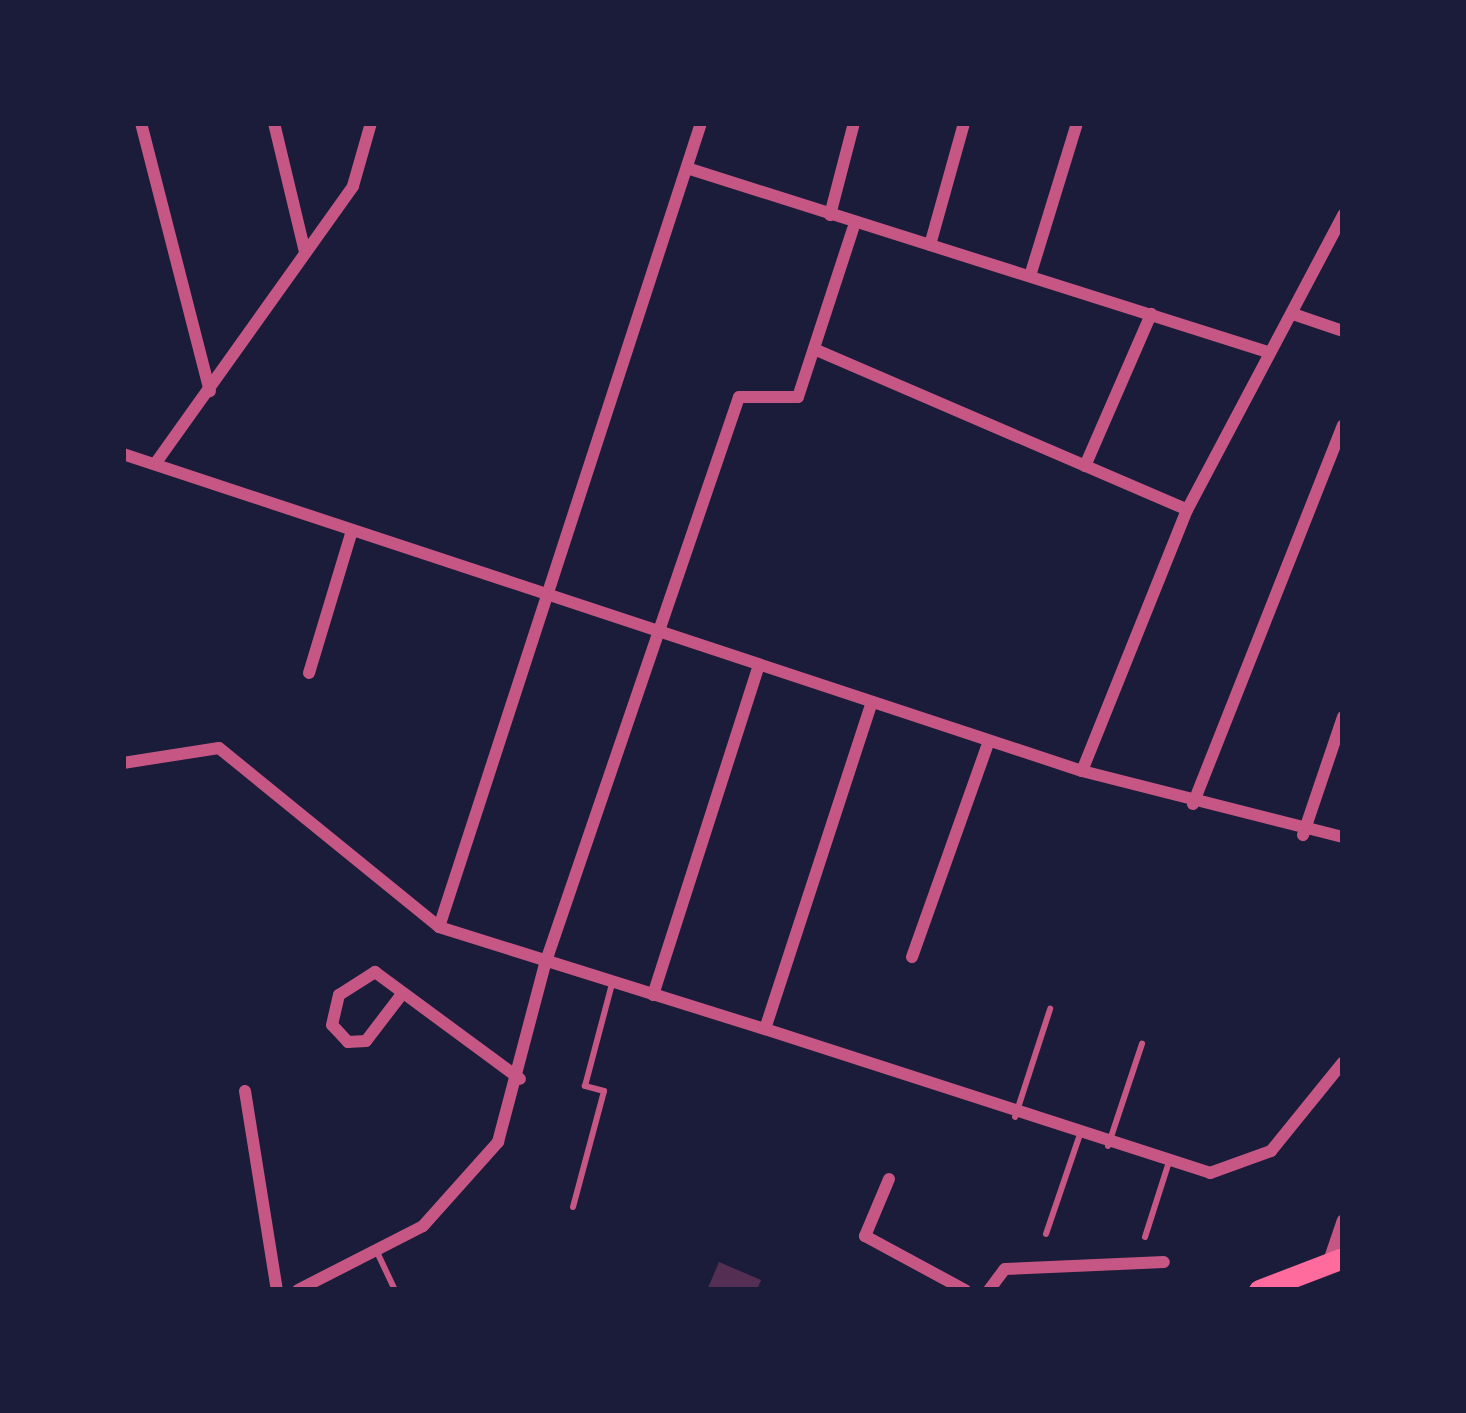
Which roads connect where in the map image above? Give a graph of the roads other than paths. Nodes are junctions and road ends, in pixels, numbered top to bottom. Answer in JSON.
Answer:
{"nodes":[{"id":1,"x":141,"y":123,"type":"edge"},
{"id":2,"x":274,"y":123,"type":"edge"},
{"id":3,"x":371,"y":123,"type":"edge"},
{"id":4,"x":701,"y":123,"type":"edge"},
{"id":5,"x":854,"y":123,"type":"edge"},
{"id":6,"x":964,"y":123,"type":"edge"},
{"id":7,"x":1077,"y":123,"type":"edge"},
{"id":8,"x":690,"y":169,"type":"junction"},
{"id":9,"x":830,"y":215,"type":"junction"},
{"id":10,"x":1343,"y":215,"type":"edge"},
{"id":11,"x":853,"y":229,"type":"junction"},
{"id":12,"x":930,"y":245,"type":"junction"},
{"id":13,"x":305,"y":251,"type":"junction"},
{"id":14,"x":1030,"y":276,"type":"junction"},
{"id":15,"x":1151,"y":314,"type":"junction"},
{"id":16,"x":1293,"y":314,"type":"junction"},
{"id":17,"x":1343,"y":331,"type":"edge"},
{"id":18,"x":814,"y":350,"type":"junction"},
{"id":19,"x":1268,"y":352,"type":"junction"},
{"id":20,"x":210,"y":391,"type":"junction"},
{"id":21,"x":1343,"y":426,"type":"edge"},
{"id":22,"x":1338,"y":452,"type":"edge"},
{"id":23,"x":123,"y":454,"type":"edge"},
{"id":24,"x":155,"y":464,"type":"junction"},
{"id":25,"x":1085,"y":466,"type":"junction"},
{"id":26,"x":1187,"y":510,"type":"junction"},
{"id":27,"x":352,"y":530,"type":"junction"},
{"id":28,"x":550,"y":597,"type":"junction"},
{"id":29,"x":655,"y":631,"type":"junction"},
{"id":30,"x":760,"y":665,"type":"junction"},
{"id":31,"x":308,"y":673,"type":"dead end"},
{"id":32,"x":872,"y":702,"type":"junction"},
{"id":33,"x":1343,"y":717,"type":"edge"},
{"id":34,"x":989,"y":741,"type":"junction"},
{"id":35,"x":123,"y":763,"type":"edge"},
{"id":36,"x":1082,"y":771,"type":"junction"},
{"id":37,"x":1193,"y":804,"type":"junction"},
{"id":38,"x":1304,"y":835,"type":"junction"},
{"id":39,"x":1343,"y":837,"type":"edge"},
{"id":40,"x":439,"y":927,"type":"junction"},
{"id":41,"x":912,"y":957,"type":"dead end"},
{"id":42,"x":545,"y":964,"type":"junction"},
{"id":43,"x":612,"y":984,"type":"junction"},
{"id":44,"x":402,"y":994,"type":"junction"},
{"id":45,"x":653,"y":994,"type":"junction"},
{"id":46,"x":1050,"y":1009,"type":"dead end"},
{"id":47,"x":765,"y":1029,"type":"junction"},
{"id":48,"x":1142,"y":1044,"type":"dead end"},
{"id":49,"x":1343,"y":1062,"type":"edge"},
{"id":50,"x":520,"y":1079,"type":"junction"},
{"id":51,"x":245,"y":1090,"type":"dead end"},
{"id":52,"x":1015,"y":1117,"type":"junction"},
{"id":53,"x":1079,"y":1137,"type":"junction"},
{"id":54,"x":1108,"y":1146,"type":"junction"},
{"id":55,"x":1168,"y":1165,"type":"junction"},
{"id":56,"x":889,"y":1179,"type":"dead end"},
{"id":57,"x":573,"y":1207,"type":"dead end"},
{"id":58,"x":1343,"y":1220,"type":"edge"},
{"id":59,"x":1046,"y":1234,"type":"dead end"},
{"id":60,"x":1144,"y":1237,"type":"dead end"},
{"id":61,"x":376,"y":1252,"type":"junction"},
{"id":62,"x":1335,"y":1261,"type":"edge"},
{"id":63,"x":1164,"y":1262,"type":"dead end"},
{"id":64,"x":277,"y":1290,"type":"edge"},
{"id":65,"x":298,"y":1290,"type":"edge"},
{"id":66,"x":395,"y":1290,"type":"edge"},
{"id":67,"x":965,"y":1290,"type":"edge"},
{"id":68,"x":989,"y":1290,"type":"edge"},
{"id":69,"x":1259,"y":1290,"type":"edge"}],
"edges":[{"from":1,"to":20,"type":"street"},
{"from":2,"to":13,"type":"street"},
{"from":3,"to":13,"type":"street"},
{"from":4,"to":8,"type":"street"},
{"from":5,"to":9,"type":"street"},
{"from":6,"to":12,"type":"street"},
{"from":7,"to":14,"type":"street"},
{"from":8,"to":9,"type":"street"},
{"from":8,"to":28,"type":"street"},
{"from":9,"to":11,"type":"street"},
{"from":10,"to":16,"type":"street"},
{"from":11,"to":12,"type":"street"},
{"from":11,"to":18,"type":"street"},
{"from":12,"to":14,"type":"street"},
{"from":13,"to":20,"type":"street"},
{"from":14,"to":15,"type":"street"},
{"from":15,"to":19,"type":"street"},
{"from":15,"to":25,"type":"street"},
{"from":16,"to":17,"type":"street"},
{"from":16,"to":19,"type":"street"},
{"from":18,"to":25,"type":"street"},
{"from":18,"to":29,"type":"street"},
{"from":19,"to":26,"type":"street"},
{"from":20,"to":24,"type":"street"},
{"from":21,"to":22,"type":"street"},
{"from":22,"to":37,"type":"street"},
{"from":23,"to":24,"type":"street"},
{"from":24,"to":27,"type":"street"},
{"from":25,"to":26,"type":"street"},
{"from":26,"to":36,"type":"street"},
{"from":27,"to":28,"type":"street"},
{"from":27,"to":31,"type":"street"},
{"from":28,"to":29,"type":"street"},
{"from":28,"to":40,"type":"street"},
{"from":29,"to":30,"type":"street"},
{"from":29,"to":42,"type":"street"},
{"from":30,"to":32,"type":"street"},
{"from":30,"to":45,"type":"street"},
{"from":32,"to":34,"type":"street"},
{"from":32,"to":47,"type":"street"},
{"from":33,"to":38,"type":"street"},
{"from":34,"to":36,"type":"street"},
{"from":34,"to":41,"type":"street"},
{"from":35,"to":40,"type":"street"},
{"from":36,"to":37,"type":"street"},
{"from":37,"to":38,"type":"street"},
{"from":38,"to":39,"type":"street"},
{"from":40,"to":42,"type":"street"},
{"from":42,"to":43,"type":"street"},
{"from":42,"to":50,"type":"street"},
{"from":43,"to":45,"type":"street"},
{"from":43,"to":57,"type":"lane"},
{"from":44,"to":44,"type":"street"},
{"from":44,"to":50,"type":"street"},
{"from":45,"to":47,"type":"street"},
{"from":46,"to":52,"type":"lane"},
{"from":47,"to":52,"type":"street"},
{"from":48,"to":54,"type":"lane"},
{"from":49,"to":55,"type":"street"},
{"from":50,"to":61,"type":"street"},
{"from":51,"to":64,"type":"street"},
{"from":52,"to":53,"type":"street"},
{"from":53,"to":54,"type":"street"},
{"from":53,"to":59,"type":"lane"},
{"from":54,"to":55,"type":"street"},
{"from":55,"to":60,"type":"lane"},
{"from":56,"to":67,"type":"street"},
{"from":58,"to":62,"type":"street"},
{"from":61,"to":65,"type":"street"},
{"from":61,"to":66,"type":"lane"},
{"from":62,"to":69,"type":"main road"},
{"from":63,"to":68,"type":"street"}]}
